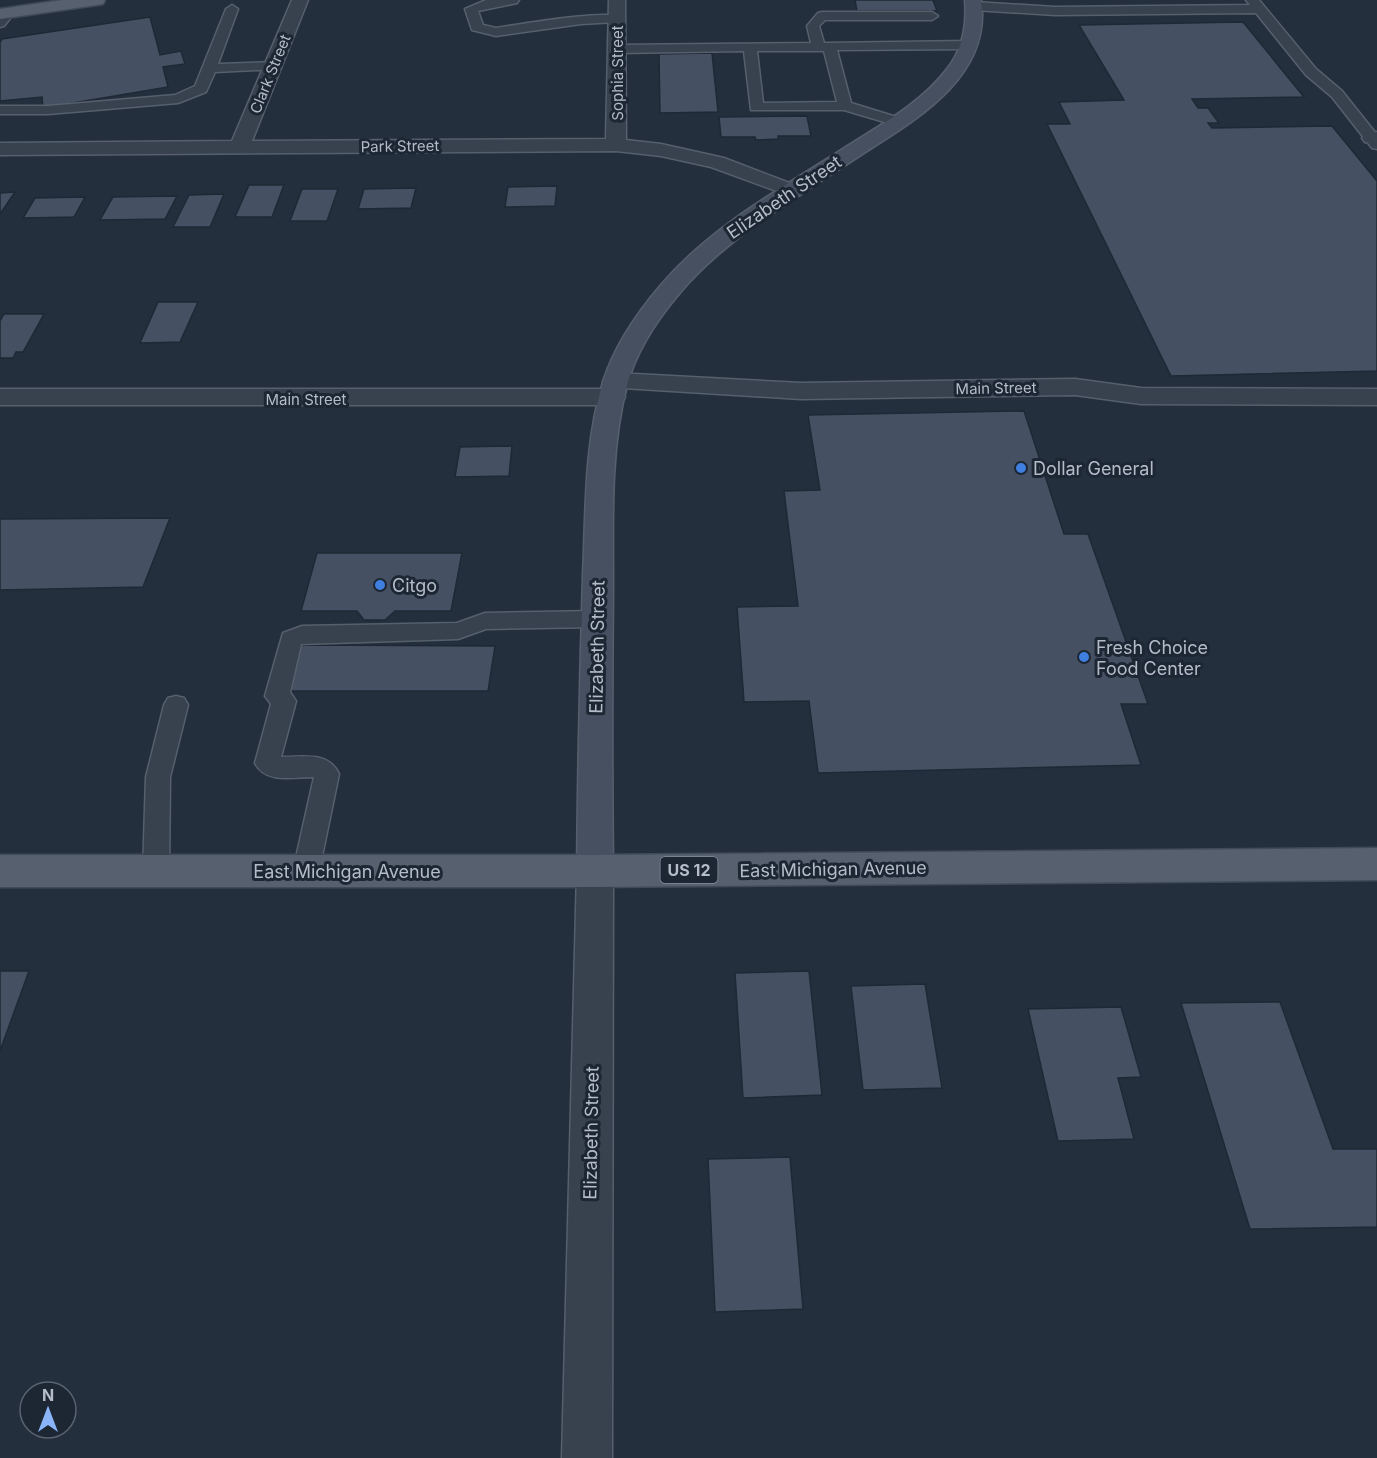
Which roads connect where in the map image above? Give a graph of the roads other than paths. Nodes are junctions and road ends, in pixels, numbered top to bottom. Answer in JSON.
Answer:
{"nodes":[{"id":1,"x":97,"y":0,"type":"edge"},
{"id":2,"x":300,"y":0,"type":"edge"},
{"id":3,"x":513,"y":0,"type":"edge"},
{"id":4,"x":819,"y":0,"type":"edge"},
{"id":5,"x":974,"y":3,"type":"edge"},
{"id":6,"x":49,"y":4,"type":"edge"},
{"id":7,"x":1256,"y":4,"type":"edge"},
{"id":8,"x":232,"y":9,"type":"dead end"},
{"id":9,"x":617,"y":9,"type":"edge"},
{"id":10,"x":822,"y":16,"type":"junction"},
{"id":11,"x":932,"y":16,"type":"dead end"},
{"id":12,"x":3,"y":17,"type":"edge"},
{"id":13,"x":969,"y":45,"type":"junction"},
{"id":14,"x":823,"y":46,"type":"junction"},
{"id":15,"x":750,"y":48,"type":"junction"},
{"id":16,"x":617,"y":49,"type":"junction"},
{"id":17,"x":274,"y":66,"type":"junction"},
{"id":18,"x":210,"y":68,"type":"junction"},
{"id":19,"x":845,"y":106,"type":"junction"},
{"id":20,"x":0,"y":110,"type":"edge"},
{"id":21,"x":898,"y":122,"type":"junction"},
{"id":22,"x":1375,"y":140,"type":"edge"},
{"id":23,"x":616,"y":145,"type":"junction"},
{"id":24,"x":240,"y":147,"type":"junction"},
{"id":25,"x":0,"y":149,"type":"edge"},
{"id":26,"x":793,"y":191,"type":"junction"},
{"id":27,"x":614,"y":389,"type":"junction"},
{"id":28,"x":0,"y":397,"type":"edge"},
{"id":29,"x":1377,"y":397,"type":"edge"},
{"id":30,"x":597,"y":619,"type":"junction"},
{"id":31,"x":176,"y":705,"type":"dead end"},
{"id":32,"x":1377,"y":864,"type":"edge"},
{"id":33,"x":0,"y":871,"type":"edge"},
{"id":34,"x":156,"y":871,"type":"junction"},
{"id":35,"x":306,"y":871,"type":"junction"},
{"id":36,"x":595,"y":871,"type":"junction"},
{"id":37,"x":587,"y":1458,"type":"edge"}],
"edges":[{"from":1,"to":6,"type":"main road"},
{"from":2,"to":17,"type":"street","name":"Clark Street"},
{"from":3,"to":9,"type":"lane"},
{"from":4,"to":10,"type":"lane"},
{"from":5,"to":7,"type":"lane"},
{"from":5,"to":13,"type":"street","name":"Elizabeth Street"},
{"from":6,"to":12,"type":"main road"},
{"from":7,"to":22,"type":"lane"},
{"from":8,"to":18,"type":"lane"},
{"from":9,"to":16,"type":"street","name":"Sophia Street"},
{"from":10,"to":11,"type":"lane"},
{"from":10,"to":14,"type":"lane"},
{"from":13,"to":14,"type":"lane"},
{"from":13,"to":21,"type":"street","name":"Elizabeth Street"},
{"from":14,"to":15,"type":"lane"},
{"from":14,"to":19,"type":"lane"},
{"from":15,"to":16,"type":"lane"},
{"from":15,"to":19,"type":"lane"},
{"from":16,"to":23,"type":"street","name":"Sophia Street"},
{"from":17,"to":18,"type":"lane"},
{"from":17,"to":24,"type":"street","name":"Clark Street"},
{"from":18,"to":20,"type":"lane"},
{"from":19,"to":21,"type":"lane"},
{"from":21,"to":26,"type":"street","name":"Elizabeth Street"},
{"from":23,"to":24,"type":"street","name":"Park Street"},
{"from":23,"to":26,"type":"street","name":"Park Street"},
{"from":24,"to":25,"type":"street","name":"Park Street"},
{"from":26,"to":27,"type":"street","name":"Elizabeth Street"},
{"from":27,"to":28,"type":"street","name":"Main Street"},
{"from":27,"to":29,"type":"street","name":"Main Street"},
{"from":27,"to":30,"type":"street","name":"Elizabeth Street"},
{"from":30,"to":35,"type":"lane"},
{"from":30,"to":36,"type":"street","name":"Elizabeth Street"},
{"from":31,"to":34,"type":"lane"},
{"from":32,"to":36,"type":"main road","name":"East Michigan Avenue","number":"US 12"},
{"from":33,"to":34,"type":"main road","name":"East Michigan Avenue","number":"US 12"},
{"from":34,"to":35,"type":"main road","name":"East Michigan Avenue","number":"US 12"},
{"from":35,"to":36,"type":"main road","name":"East Michigan Avenue","number":"US 12"},
{"from":36,"to":37,"type":"street","name":"Elizabeth Street"}]}
